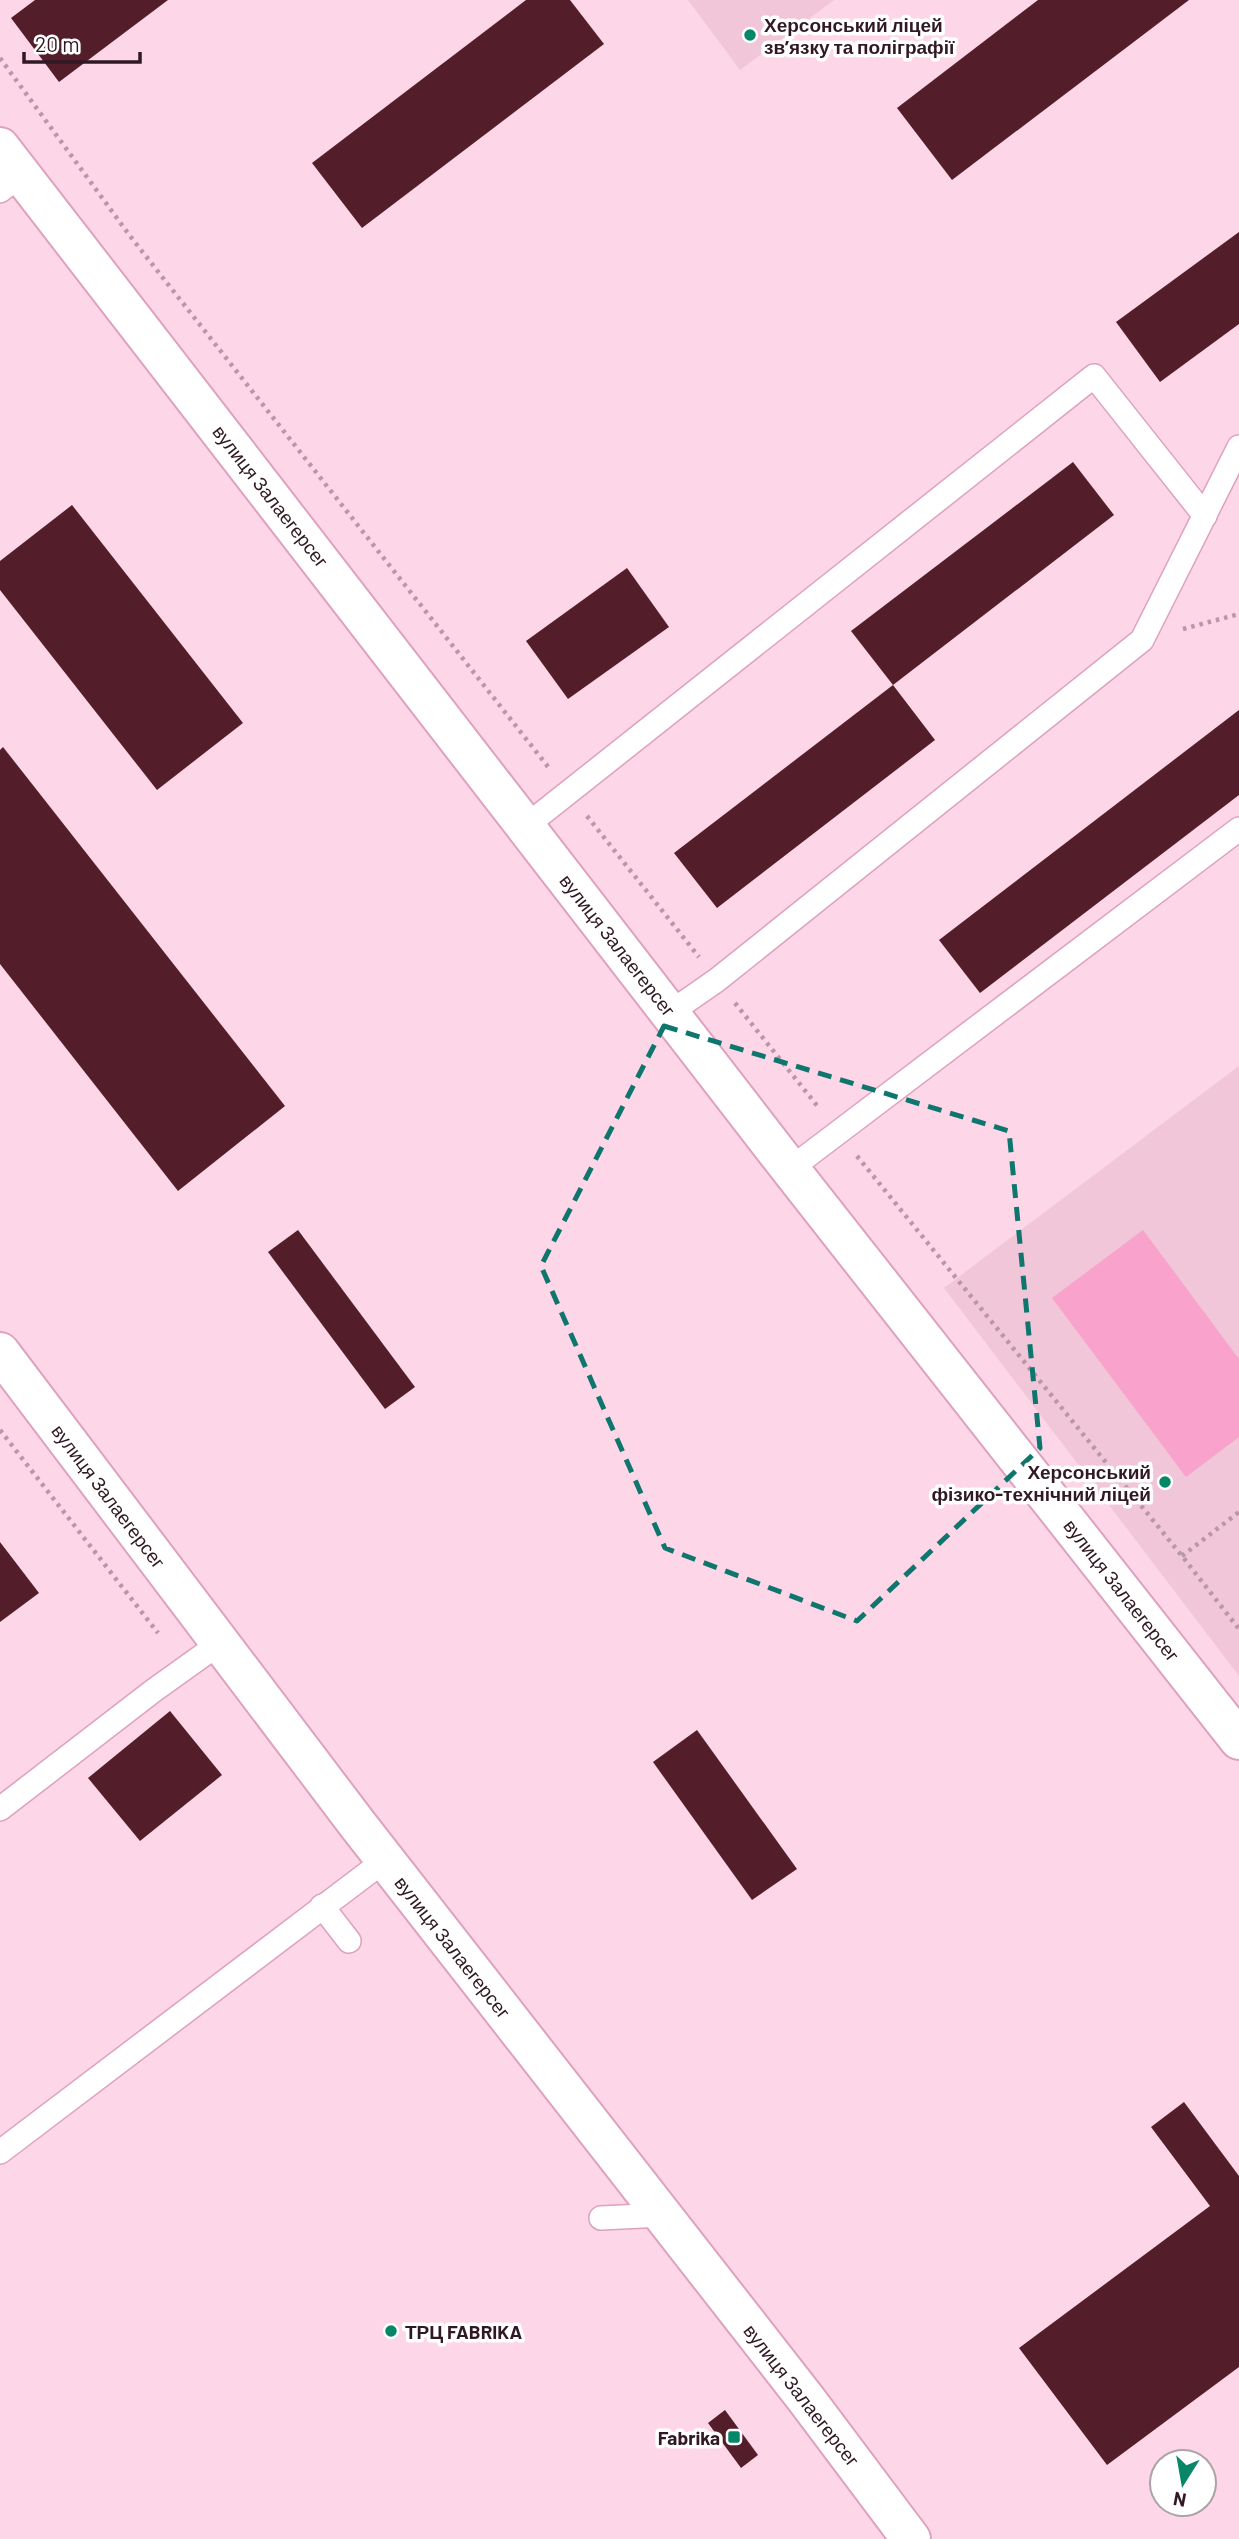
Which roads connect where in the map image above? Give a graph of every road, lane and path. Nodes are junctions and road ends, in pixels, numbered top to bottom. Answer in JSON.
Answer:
{"nodes":[{"id":1,"x":0,"y":58,"type":"edge"},
{"id":2,"x":7,"y":171,"type":"edge"},
{"id":3,"x":1239,"y":447,"type":"edge"},
{"id":4,"x":1205,"y":516,"type":"junction"},
{"id":5,"x":1239,"y":614,"type":"edge"},
{"id":6,"x":1142,"y":640,"type":"junction"},
{"id":7,"x":568,"y":792,"type":"junction"},
{"id":8,"x":526,"y":826,"type":"junction"},
{"id":9,"x":1239,"y":829,"type":"edge"},
{"id":10,"x":717,"y":980,"type":"junction"},
{"id":11,"x":671,"y":1012,"type":"junction"},
{"id":12,"x":838,"y":1133,"type":"junction"},
{"id":13,"x":790,"y":1169,"type":"junction"},
{"id":14,"x":0,"y":1352,"type":"edge"},
{"id":15,"x":0,"y":1430,"type":"edge"},
{"id":16,"x":1239,"y":1512,"type":"edge"},
{"id":17,"x":1182,"y":1556,"type":"junction"},
{"id":18,"x":1239,"y":1629,"type":"edge"},
{"id":19,"x":158,"y":1633,"type":"dead end"},
{"id":20,"x":220,"y":1643,"type":"junction"},
{"id":21,"x":1239,"y":1740,"type":"edge"},
{"id":22,"x":0,"y":1809,"type":"edge"},
{"id":23,"x":385,"y":1860,"type":"junction"},
{"id":24,"x":322,"y":1906,"type":"junction"},
{"id":25,"x":349,"y":1941,"type":"dead end"},
{"id":26,"x":0,"y":2152,"type":"edge"},
{"id":27,"x":663,"y":2215,"type":"junction"},
{"id":28,"x":601,"y":2218,"type":"dead end"},
{"id":29,"x":912,"y":2539,"type":"edge"}],
"edges":[{"from":1,"to":7,"type":"path"},
{"from":2,"to":8,"type":"main road","name":"вулиця Залаегерсег"},
{"from":3,"to":4,"type":"lane"},
{"from":4,"to":6,"type":"lane"},
{"from":4,"to":7,"type":"lane"},
{"from":5,"to":6,"type":"path"},
{"from":6,"to":10,"type":"lane"},
{"from":7,"to":8,"type":"lane"},
{"from":7,"to":10,"type":"path"},
{"from":8,"to":11,"type":"main road","name":"вулиця Залаегерсег"},
{"from":9,"to":12,"type":"lane"},
{"from":10,"to":11,"type":"lane"},
{"from":10,"to":12,"type":"path"},
{"from":11,"to":13,"type":"main road","name":"вулиця Залаегерсег"},
{"from":12,"to":13,"type":"lane"},
{"from":12,"to":17,"type":"path"},
{"from":13,"to":21,"type":"main road","name":"вулиця Залаегерсег"},
{"from":14,"to":20,"type":"main road","name":"вулиця Залаегерсег"},
{"from":15,"to":19,"type":"path"},
{"from":16,"to":17,"type":"path"},
{"from":17,"to":18,"type":"path"},
{"from":20,"to":22,"type":"lane"},
{"from":20,"to":23,"type":"main road","name":"вулиця Залаегерсег"},
{"from":23,"to":24,"type":"lane"},
{"from":23,"to":27,"type":"main road","name":"вулиця Залаегерсег"},
{"from":24,"to":25,"type":"lane"},
{"from":24,"to":26,"type":"lane"},
{"from":27,"to":28,"type":"lane"},
{"from":27,"to":29,"type":"main road","name":"вулиця Залаегерсег"}]}
